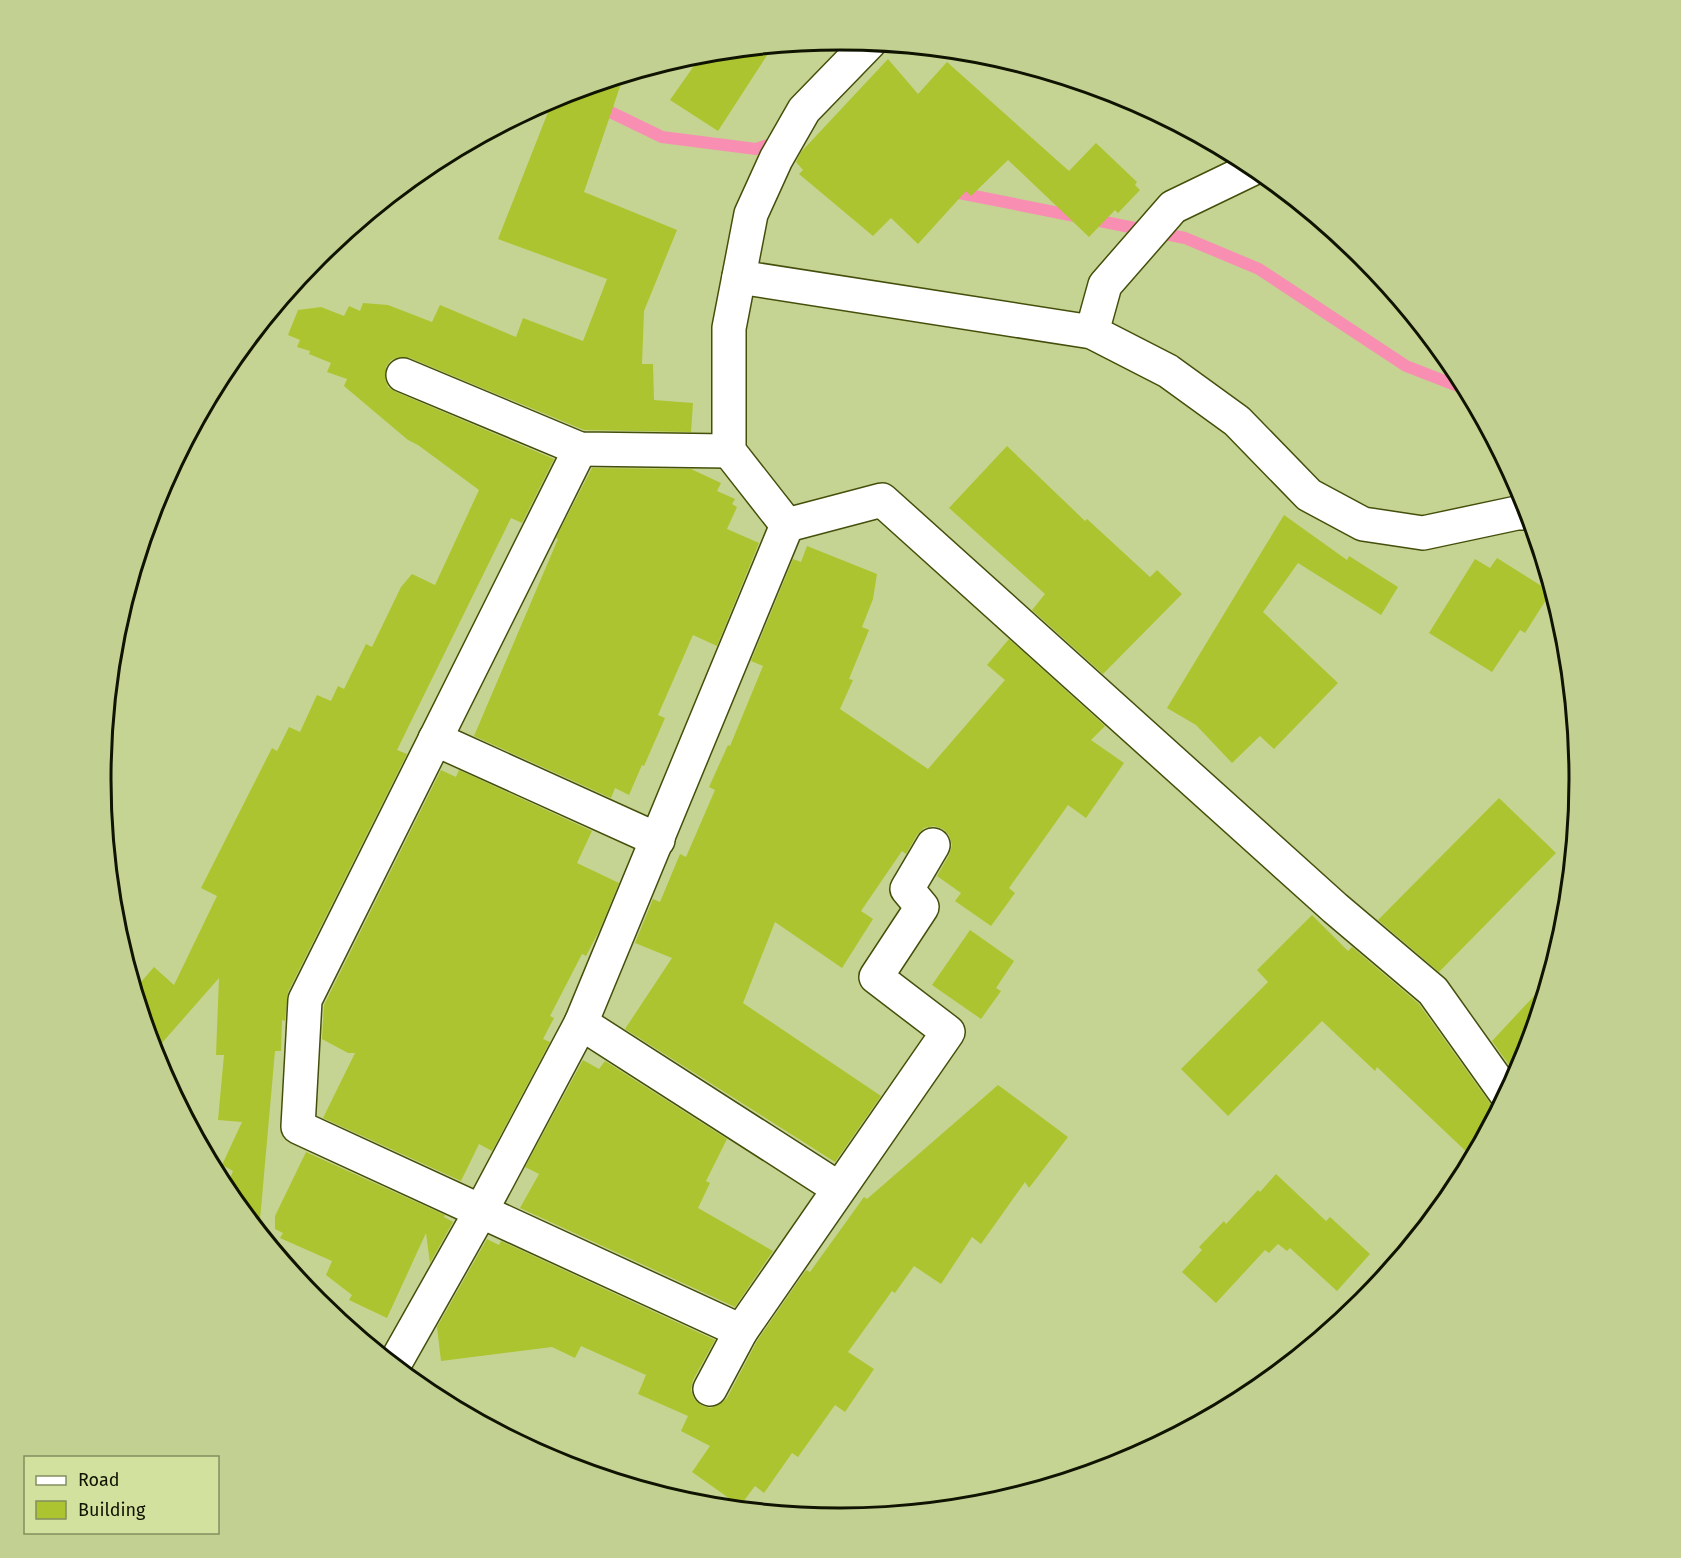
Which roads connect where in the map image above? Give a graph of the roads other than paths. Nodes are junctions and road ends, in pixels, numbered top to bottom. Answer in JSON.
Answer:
{"nodes":[{"id":1,"x":861,"y":50,"type":"edge"},
{"id":2,"x":1246,"y":172,"type":"edge"},
{"id":3,"x":739,"y":277,"type":"junction"},
{"id":4,"x":1092,"y":332,"type":"junction"},
{"id":5,"x":403,"y":375,"type":"dead end"},
{"id":6,"x":580,"y":449,"type":"junction"},
{"id":7,"x":729,"y":451,"type":"junction"},
{"id":8,"x":1519,"y":513,"type":"edge"},
{"id":9,"x":787,"y":525,"type":"junction"},
{"id":10,"x":435,"y":739,"type":"junction"},
{"id":11,"x":658,"y":840,"type":"junction"},
{"id":12,"x":933,"y":845,"type":"dead end"},
{"id":13,"x":581,"y":1023,"type":"junction"},
{"id":14,"x":1501,"y":1087,"type":"edge"},
{"id":15,"x":838,"y":1188,"type":"junction"},
{"id":16,"x":481,"y":1211,"type":"junction"},
{"id":17,"x":741,"y":1331,"type":"junction"},
{"id":18,"x":397,"y":1359,"type":"edge"},
{"id":19,"x":710,"y":1389,"type":"dead end"}],
"edges":[{"from":1,"to":3,"type":"street"},
{"from":2,"to":4,"type":"street"},
{"from":3,"to":4,"type":"street"},
{"from":3,"to":7,"type":"street"},
{"from":4,"to":8,"type":"street"},
{"from":5,"to":6,"type":"street"},
{"from":6,"to":7,"type":"street"},
{"from":6,"to":10,"type":"street"},
{"from":7,"to":9,"type":"street"},
{"from":9,"to":11,"type":"street"},
{"from":9,"to":14,"type":"street"},
{"from":10,"to":11,"type":"street"},
{"from":10,"to":16,"type":"street"},
{"from":11,"to":13,"type":"street"},
{"from":12,"to":15,"type":"street"},
{"from":13,"to":15,"type":"street"},
{"from":13,"to":16,"type":"street"},
{"from":15,"to":17,"type":"street"},
{"from":16,"to":17,"type":"street"},
{"from":16,"to":18,"type":"street"},
{"from":17,"to":19,"type":"street"}]}
